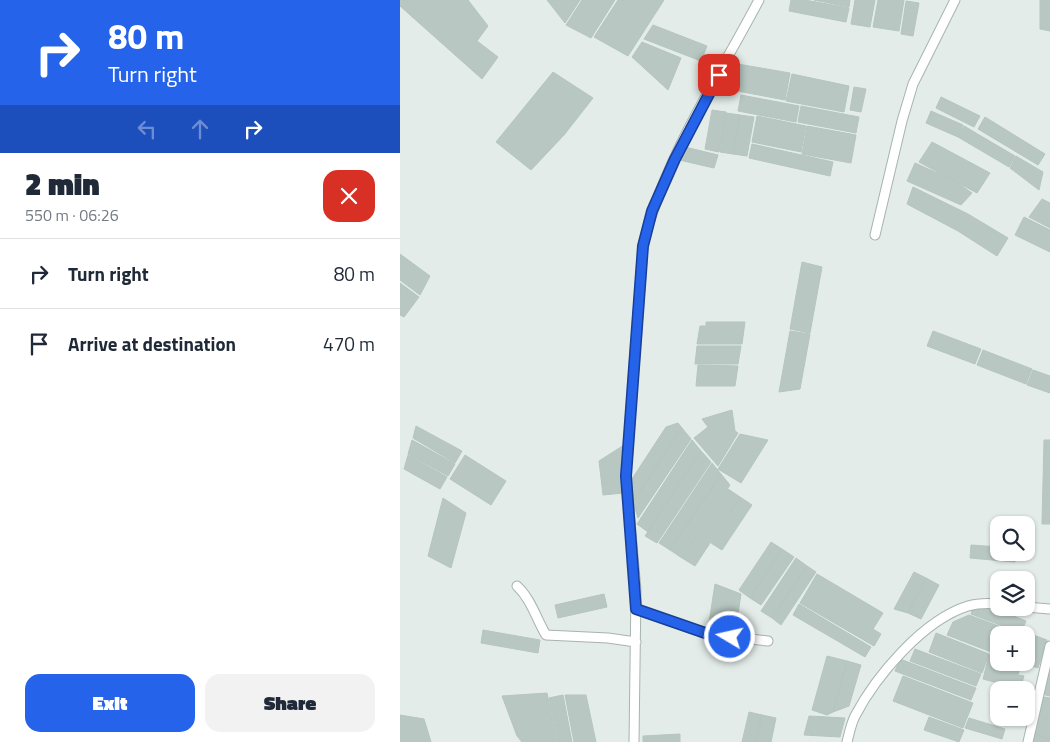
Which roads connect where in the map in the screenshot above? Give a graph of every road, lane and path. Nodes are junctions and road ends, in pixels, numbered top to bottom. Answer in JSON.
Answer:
{"nodes":[{"id":1,"x":759,"y":0,"type":"edge"},
{"id":2,"x":955,"y":0,"type":"edge"},
{"id":3,"x":876,"y":235,"type":"dead end"},
{"id":4,"x":517,"y":586,"type":"dead end"},
{"id":5,"x":990,"y":604,"type":"edge"},
{"id":6,"x":1035,"y":607,"type":"edge"},
{"id":7,"x":636,"y":609,"type":"junction"},
{"id":8,"x":1050,"y":609,"type":"edge"},
{"id":9,"x":768,"y":641,"type":"dead end"},
{"id":10,"x":636,"y":642,"type":"junction"},
{"id":11,"x":1050,"y":646,"type":"edge"},
{"id":12,"x":849,"y":741,"type":"edge"},
{"id":13,"x":634,"y":742,"type":"edge"},
{"id":14,"x":1028,"y":742,"type":"edge"}],
"edges":[{"from":1,"to":7,"type":"street"},
{"from":2,"to":3,"type":"street"},
{"from":4,"to":10,"type":"street"},
{"from":5,"to":12,"type":"street"},
{"from":6,"to":8,"type":"street"},
{"from":7,"to":9,"type":"street"},
{"from":7,"to":10,"type":"street"},
{"from":10,"to":13,"type":"street"},
{"from":11,"to":14,"type":"street"}]}
